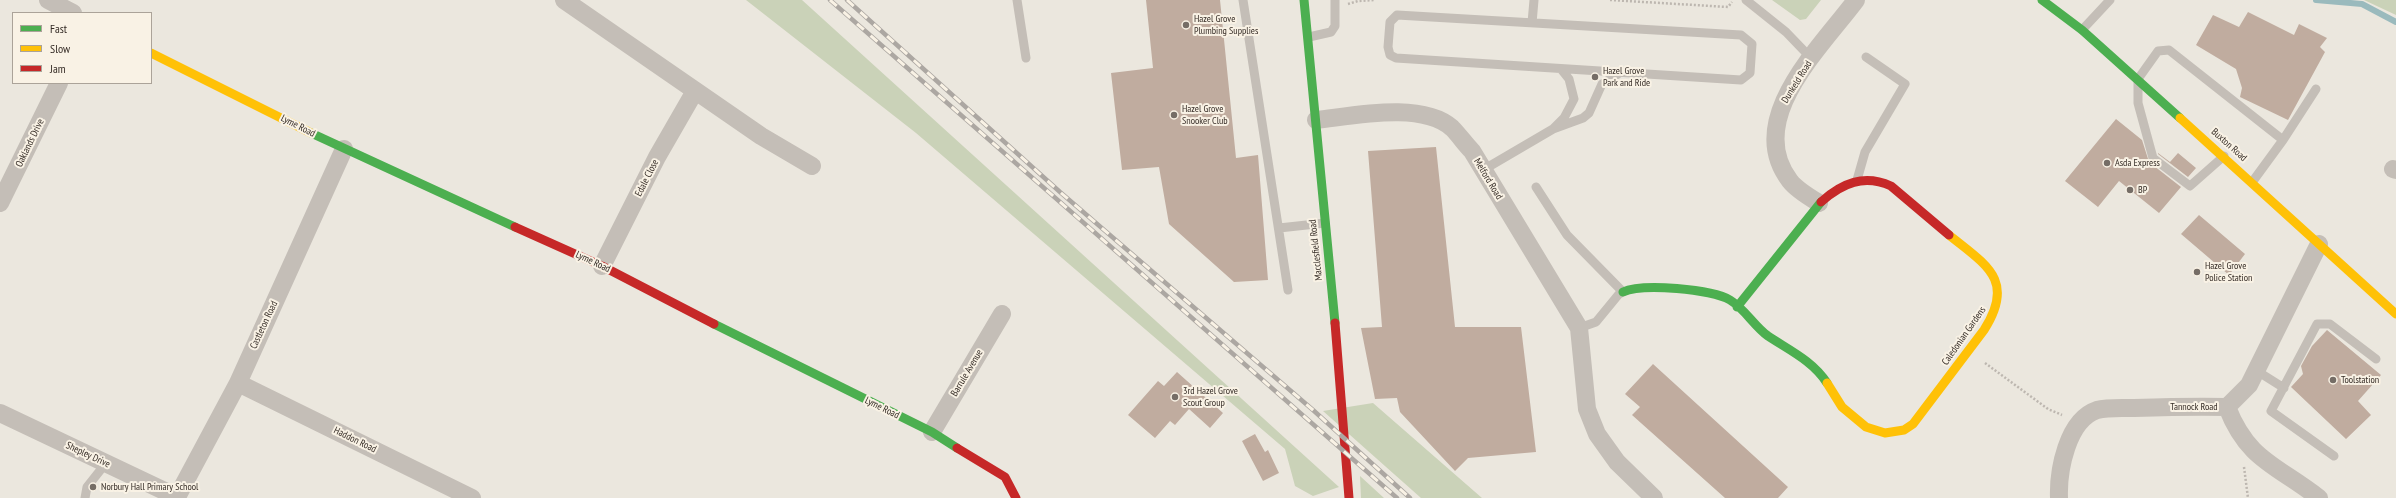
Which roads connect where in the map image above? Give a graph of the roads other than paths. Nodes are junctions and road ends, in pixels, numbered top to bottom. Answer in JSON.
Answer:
{"nodes":[{"id":1,"x":48,"y":0,"type":"edge"},
{"id":2,"x":564,"y":0,"type":"edge"},
{"id":3,"x":1017,"y":0,"type":"edge"},
{"id":4,"x":1243,"y":0,"type":"edge"},
{"id":5,"x":1304,"y":0,"type":"edge"},
{"id":6,"x":1534,"y":0,"type":"edge"},
{"id":7,"x":1746,"y":0,"type":"edge"},
{"id":8,"x":2042,"y":0,"type":"edge"},
{"id":9,"x":2110,"y":0,"type":"edge"},
{"id":10,"x":1855,"y":1,"type":"edge"},
{"id":11,"x":1336,"y":4,"type":"edge"},
{"id":12,"x":71,"y":12,"type":"edge"},
{"id":13,"x":1532,"y":23,"type":"junction"},
{"id":14,"x":2082,"y":30,"type":"junction"},
{"id":15,"x":1309,"y":37,"type":"junction"},
{"id":16,"x":152,"y":53,"type":"edge"},
{"id":17,"x":1866,"y":57,"type":"dead end"},
{"id":18,"x":1026,"y":58,"type":"dead end"},
{"id":19,"x":1811,"y":58,"type":"junction"},
{"id":20,"x":1561,"y":69,"type":"junction"},
{"id":21,"x":1620,"y":73,"type":"junction"},
{"id":22,"x":2138,"y":79,"type":"junction"},
{"id":23,"x":59,"y":84,"type":"edge"},
{"id":24,"x":2316,"y":89,"type":"dead end"},
{"id":25,"x":695,"y":91,"type":"junction"},
{"id":26,"x":1316,"y":120,"type":"junction"},
{"id":27,"x":1553,"y":129,"type":"junction"},
{"id":28,"x":2283,"y":140,"type":"junction"},
{"id":29,"x":344,"y":149,"type":"junction"},
{"id":30,"x":2225,"y":156,"type":"junction"},
{"id":31,"x":812,"y":166,"type":"dead end"},
{"id":32,"x":1483,"y":170,"type":"junction"},
{"id":33,"x":1857,"y":180,"type":"junction"},
{"id":34,"x":2253,"y":181,"type":"junction"},
{"id":35,"x":1536,"y":188,"type":"dead end"},
{"id":36,"x":0,"y":203,"type":"edge"},
{"id":37,"x":1819,"y":203,"type":"junction"},
{"id":38,"x":1325,"y":223,"type":"junction"},
{"id":39,"x":1279,"y":228,"type":"junction"},
{"id":40,"x":2319,"y":244,"type":"junction"},
{"id":41,"x":602,"y":266,"type":"junction"},
{"id":42,"x":1288,"y":290,"type":"dead end"},
{"id":43,"x":1623,"y":292,"type":"junction"},
{"id":44,"x":1737,"y":307,"type":"junction"},
{"id":45,"x":1002,"y":314,"type":"dead end"},
{"id":46,"x":2396,"y":314,"type":"edge"},
{"id":47,"x":1579,"y":328,"type":"junction"},
{"id":48,"x":2376,"y":359,"type":"dead end"},
{"id":49,"x":2257,"y":371,"type":"junction"},
{"id":50,"x":238,"y":383,"type":"junction"},
{"id":51,"x":2284,"y":388,"type":"junction"},
{"id":52,"x":2226,"y":407,"type":"junction"},
{"id":53,"x":0,"y":413,"type":"edge"},
{"id":54,"x":932,"y":432,"type":"junction"},
{"id":55,"x":2334,"y":456,"type":"dead end"},
{"id":56,"x":106,"y":463,"type":"junction"},
{"id":57,"x":177,"y":497,"type":"edge"},
{"id":58,"x":86,"y":498,"type":"edge"},
{"id":59,"x":472,"y":498,"type":"edge"},
{"id":60,"x":1016,"y":498,"type":"edge"},
{"id":61,"x":1349,"y":498,"type":"edge"},
{"id":62,"x":1654,"y":498,"type":"edge"},
{"id":63,"x":2059,"y":498,"type":"edge"},
{"id":64,"x":2319,"y":498,"type":"edge"}],
"edges":[{"from":1,"to":12,"type":"street"},
{"from":2,"to":25,"type":"street"},
{"from":3,"to":18,"type":"lane"},
{"from":4,"to":39,"type":"lane"},
{"from":5,"to":15,"type":"main road","name":"Macclesfield Road"},
{"from":6,"to":13,"type":"lane"},
{"from":7,"to":19,"type":"lane"},
{"from":8,"to":14,"type":"main road","name":"Buxton Road"},
{"from":9,"to":14,"type":"lane"},
{"from":10,"to":19,"type":"street","name":"Dunkeld Road"},
{"from":11,"to":15,"type":"lane"},
{"from":13,"to":20,"type":"lane"},
{"from":13,"to":21,"type":"lane"},
{"from":14,"to":22,"type":"main road","name":"Buxton Road"},
{"from":15,"to":26,"type":"main road","name":"Macclesfield Road"},
{"from":16,"to":29,"type":"main road","name":"Lyme Road"},
{"from":17,"to":33,"type":"lane"},
{"from":19,"to":37,"type":"street","name":"Dunkeld Road"},
{"from":20,"to":21,"type":"lane"},
{"from":20,"to":27,"type":"lane"},
{"from":21,"to":27,"type":"lane"},
{"from":22,"to":28,"type":"lane"},
{"from":22,"to":30,"type":"main road","name":"Buxton Road"},
{"from":22,"to":30,"type":"lane"},
{"from":23,"to":36,"type":"street","name":"Oaklands Drive"},
{"from":24,"to":28,"type":"lane"},
{"from":25,"to":31,"type":"street"},
{"from":25,"to":41,"type":"street","name":"Edale Close"},
{"from":26,"to":32,"type":"street","name":"Melford Road"},
{"from":26,"to":38,"type":"main road","name":"Macclesfield Road"},
{"from":27,"to":32,"type":"lane"},
{"from":28,"to":34,"type":"lane"},
{"from":29,"to":41,"type":"main road","name":"Lyme Road"},
{"from":29,"to":50,"type":"street","name":"Castleton Road"},
{"from":30,"to":34,"type":"main road","name":"Buxton Road"},
{"from":32,"to":47,"type":"street","name":"Melford Road"},
{"from":33,"to":37,"type":"main road","name":"Caledonian Gardens"},
{"from":33,"to":44,"type":"main road","name":"Caledonian Gardens"},
{"from":34,"to":40,"type":"main road","name":"Buxton Road"},
{"from":35,"to":43,"type":"lane"},
{"from":37,"to":44,"type":"main road","name":"Caledonian Gardens"},
{"from":38,"to":39,"type":"lane"},
{"from":38,"to":61,"type":"main road","name":"Macclesfield Road"},
{"from":39,"to":42,"type":"lane"},
{"from":40,"to":46,"type":"main road","name":"Buxton Road"},
{"from":40,"to":49,"type":"street","name":"Tannock Road"},
{"from":41,"to":54,"type":"main road","name":"Lyme Road"},
{"from":43,"to":44,"type":"main road","name":"Caledonian Gardens"},
{"from":43,"to":47,"type":"lane"},
{"from":45,"to":54,"type":"street","name":"Barrule Avenue"},
{"from":47,"to":62,"type":"street","name":"Melford Road"},
{"from":48,"to":51,"type":"lane"},
{"from":49,"to":51,"type":"lane"},
{"from":49,"to":52,"type":"street","name":"Tannock Road"},
{"from":50,"to":57,"type":"street","name":"Castleton Road"},
{"from":50,"to":59,"type":"street","name":"Haddon Road"},
{"from":51,"to":55,"type":"lane"},
{"from":52,"to":63,"type":"street","name":"Tannock Road"},
{"from":52,"to":64,"type":"street"},
{"from":53,"to":56,"type":"street","name":"Shepley Drive"},
{"from":54,"to":60,"type":"main road","name":"Lyme Road"},
{"from":56,"to":57,"type":"street","name":"Shepley Drive"},
{"from":56,"to":58,"type":"lane"}]}
